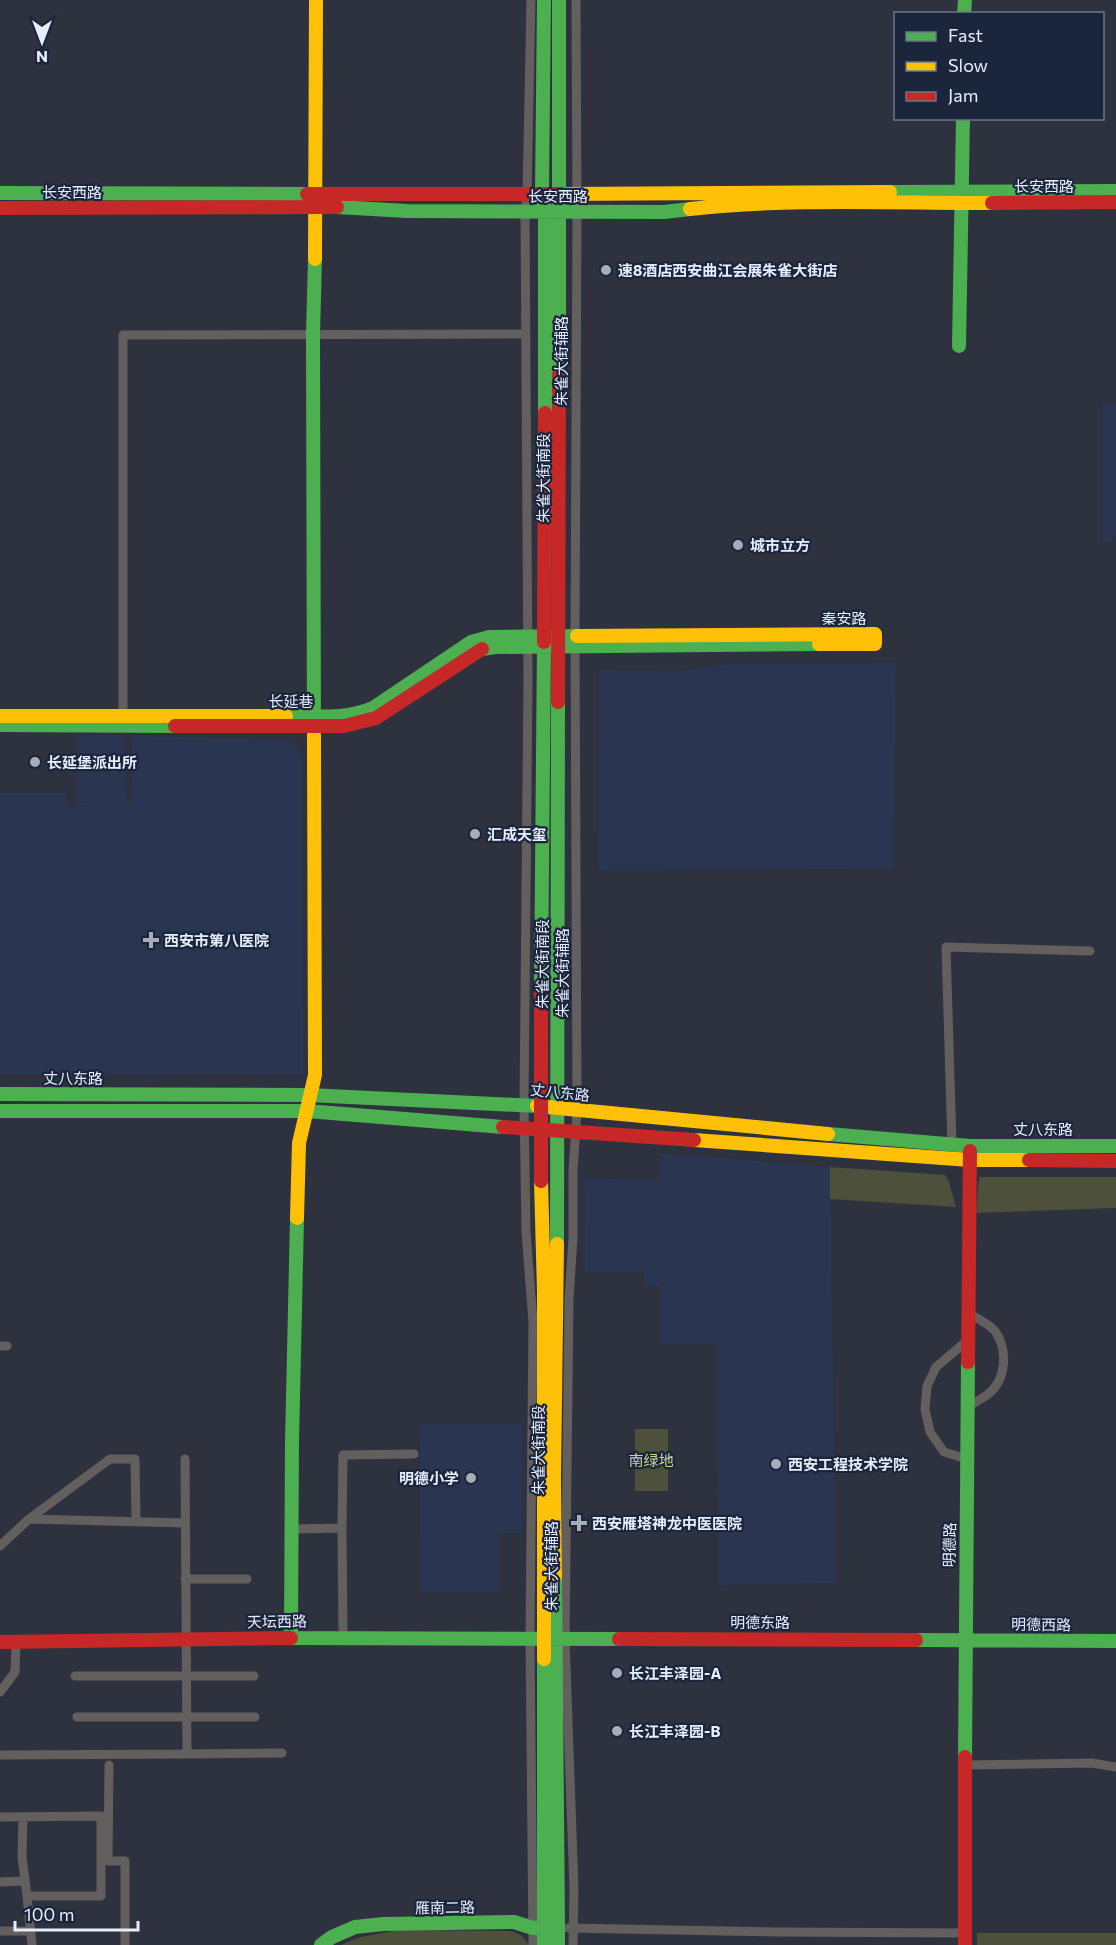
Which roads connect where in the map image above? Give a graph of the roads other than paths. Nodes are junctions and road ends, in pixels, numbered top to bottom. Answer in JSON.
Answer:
{"nodes":[{"id":1,"x":316,"y":0,"type":"edge"},
{"id":2,"x":531,"y":0,"type":"edge"},
{"id":3,"x":544,"y":0,"type":"edge"},
{"id":4,"x":559,"y":0,"type":"edge"},
{"id":5,"x":576,"y":0,"type":"edge"},
{"id":6,"x":963,"y":120,"type":"edge"},
{"id":7,"x":1116,"y":191,"type":"edge"},
{"id":8,"x":560,"y":192,"type":"junction"},
{"id":9,"x":0,"y":193,"type":"edge"},
{"id":10,"x":542,"y":193,"type":"junction"},
{"id":11,"x":577,"y":193,"type":"junction"},
{"id":12,"x":527,"y":194,"type":"junction"},
{"id":13,"x":962,"y":197,"type":"junction"},
{"id":14,"x":316,"y":202,"type":"junction"},
{"id":15,"x":1116,"y":202,"type":"edge"},
{"id":16,"x":0,"y":208,"type":"edge"},
{"id":17,"x":551,"y":211,"type":"junction"},
{"id":18,"x":525,"y":212,"type":"junction"},
{"id":19,"x":577,"y":212,"type":"junction"},
{"id":20,"x":314,"y":334,"type":"junction"},
{"id":21,"x":525,"y":334,"type":"junction"},
{"id":22,"x":959,"y":346,"type":"dead end"},
{"id":23,"x":528,"y":641,"type":"junction"},
{"id":24,"x":544,"y":641,"type":"junction"},
{"id":25,"x":560,"y":641,"type":"junction"},
{"id":26,"x":575,"y":641,"type":"junction"},
{"id":27,"x":0,"y":716,"type":"edge"},
{"id":28,"x":123,"y":717,"type":"junction"},
{"id":29,"x":315,"y":722,"type":"junction"},
{"id":30,"x":0,"y":725,"type":"edge"},
{"id":31,"x":1090,"y":951,"type":"dead end"},
{"id":32,"x":0,"y":1094,"type":"edge"},
{"id":33,"x":308,"y":1095,"type":"junction"},
{"id":34,"x":525,"y":1105,"type":"junction"},
{"id":35,"x":540,"y":1107,"type":"junction"},
{"id":36,"x":558,"y":1109,"type":"junction"},
{"id":37,"x":0,"y":1111,"type":"edge"},
{"id":38,"x":306,"y":1111,"type":"junction"},
{"id":39,"x":578,"y":1111,"type":"junction"},
{"id":40,"x":525,"y":1129,"type":"junction"},
{"id":41,"x":541,"y":1129,"type":"junction"},
{"id":42,"x":556,"y":1130,"type":"junction"},
{"id":43,"x":576,"y":1131,"type":"junction"},
{"id":44,"x":952,"y":1144,"type":"junction"},
{"id":45,"x":970,"y":1146,"type":"junction"},
{"id":46,"x":1116,"y":1146,"type":"edge"},
{"id":47,"x":970,"y":1160,"type":"junction"},
{"id":48,"x":1116,"y":1161,"type":"edge"},
{"id":49,"x":968,"y":1312,"type":"junction"},
{"id":50,"x":968,"y":1340,"type":"junction"},
{"id":51,"x":967,"y":1407,"type":"junction"},
{"id":52,"x":414,"y":1454,"type":"dead end"},
{"id":53,"x":185,"y":1459,"type":"dead end"},
{"id":54,"x":967,"y":1459,"type":"junction"},
{"id":55,"x":29,"y":1519,"type":"junction"},
{"id":56,"x":136,"y":1521,"type":"junction"},
{"id":57,"x":185,"y":1522,"type":"junction"},
{"id":58,"x":342,"y":1528,"type":"junction"},
{"id":59,"x":291,"y":1529,"type":"junction"},
{"id":60,"x":0,"y":1546,"type":"edge"},
{"id":61,"x":185,"y":1579,"type":"junction"},
{"id":62,"x":247,"y":1579,"type":"dead end"},
{"id":63,"x":343,"y":1632,"type":"dead end"},
{"id":64,"x":291,"y":1638,"type":"junction"},
{"id":65,"x":548,"y":1638,"type":"junction"},
{"id":66,"x":185,"y":1639,"type":"junction"},
{"id":67,"x":965,"y":1640,"type":"junction"},
{"id":68,"x":1116,"y":1641,"type":"edge"},
{"id":69,"x":0,"y":1642,"type":"edge"},
{"id":70,"x":16,"y":1642,"type":"junction"},
{"id":71,"x":75,"y":1676,"type":"dead end"},
{"id":72,"x":186,"y":1676,"type":"junction"},
{"id":73,"x":254,"y":1676,"type":"dead end"},
{"id":74,"x":0,"y":1692,"type":"edge"},
{"id":75,"x":77,"y":1717,"type":"dead end"},
{"id":76,"x":186,"y":1717,"type":"junction"},
{"id":77,"x":255,"y":1717,"type":"dead end"},
{"id":78,"x":282,"y":1753,"type":"dead end"},
{"id":79,"x":187,"y":1754,"type":"junction"},
{"id":80,"x":0,"y":1755,"type":"edge"},
{"id":81,"x":965,"y":1764,"type":"junction"},
{"id":82,"x":109,"y":1765,"type":"dead end"},
{"id":83,"x":1116,"y":1767,"type":"edge"},
{"id":84,"x":0,"y":1817,"type":"edge"},
{"id":85,"x":23,"y":1817,"type":"junction"},
{"id":86,"x":25,"y":1881,"type":"junction"},
{"id":87,"x":0,"y":1882,"type":"edge"},
{"id":88,"x":27,"y":1896,"type":"junction"},
{"id":89,"x":545,"y":1928,"type":"junction"},
{"id":90,"x":573,"y":1928,"type":"junction"},
{"id":91,"x":0,"y":1931,"type":"edge"},
{"id":92,"x":31,"y":1931,"type":"junction"},
{"id":93,"x":964,"y":1939,"type":"edge"},
{"id":94,"x":32,"y":1945,"type":"edge"},
{"id":95,"x":125,"y":1945,"type":"edge"},
{"id":96,"x":321,"y":1945,"type":"edge"},
{"id":97,"x":533,"y":1945,"type":"edge"},
{"id":98,"x":544,"y":1945,"type":"edge"},
{"id":99,"x":558,"y":1945,"type":"edge"},
{"id":100,"x":573,"y":1945,"type":"edge"}],
"edges":[{"from":1,"to":14,"type":"main road"},
{"from":2,"to":12,"type":"street","name":"朱雀大街辅路"},
{"from":3,"to":10,"type":"main road","name":"朱雀大街南段"},
{"from":4,"to":8,"type":"main road","name":"朱雀大街南段"},
{"from":5,"to":11,"type":"street","name":"朱雀大街辅路"},
{"from":6,"to":13,"type":"main road"},
{"from":7,"to":13,"type":"main road","name":"长安西路"},
{"from":8,"to":10,"type":"main road","name":"长安西路"},
{"from":8,"to":11,"type":"main road","name":"长安西路"},
{"from":8,"to":17,"type":"main road","name":"朱雀大街南段"},
{"from":9,"to":14,"type":"main road","name":"长安西路"},
{"from":10,"to":12,"type":"main road","name":"长安西路"},
{"from":10,"to":17,"type":"main road","name":"朱雀大街南段"},
{"from":11,"to":13,"type":"main road","name":"长安西路"},
{"from":11,"to":19,"type":"street","name":"朱雀大街辅路"},
{"from":12,"to":14,"type":"main road","name":"长安西路"},
{"from":12,"to":18,"type":"street","name":"朱雀大街辅路"},
{"from":13,"to":15,"type":"main road","name":"长安西路"},
{"from":13,"to":19,"type":"main road","name":"长安西路"},
{"from":13,"to":22,"type":"main road"},
{"from":14,"to":16,"type":"main road","name":"长安西路"},
{"from":14,"to":18,"type":"main road","name":"长安西路"},
{"from":14,"to":20,"type":"main road"},
{"from":17,"to":18,"type":"main road","name":"长安西路"},
{"from":17,"to":19,"type":"main road","name":"长安西路"},
{"from":17,"to":24,"type":"main road","name":"朱雀大街南段"},
{"from":17,"to":25,"type":"main road","name":"朱雀大街南段"},
{"from":18,"to":21,"type":"street","name":"朱雀大街辅路"},
{"from":19,"to":26,"type":"street","name":"朱雀大街辅路"},
{"from":20,"to":21,"type":"street"},
{"from":20,"to":28,"type":"street"},
{"from":20,"to":29,"type":"main road"},
{"from":21,"to":23,"type":"street","name":"朱雀大街辅路"},
{"from":23,"to":24,"type":"main road","name":"长延巷"},
{"from":23,"to":29,"type":"main road","name":"长延巷"},
{"from":23,"to":34,"type":"street","name":"朱雀大街辅路"},
{"from":24,"to":25,"type":"main road","name":"长延巷"},
{"from":24,"to":35,"type":"main road","name":"朱雀大街南段"},
{"from":25,"to":26,"type":"main road","name":"秦安路"},
{"from":25,"to":36,"type":"main road","name":"朱雀大街南段"},
{"from":26,"to":26,"type":"main road","name":"秦安路"},
{"from":26,"to":39,"type":"street","name":"朱雀大街辅路"},
{"from":27,"to":28,"type":"main road","name":"长延巷"},
{"from":28,"to":29,"type":"main road","name":"长延巷"},
{"from":29,"to":30,"type":"main road","name":"长延巷"},
{"from":29,"to":33,"type":"main road"},
{"from":31,"to":44,"type":"street"},
{"from":32,"to":33,"type":"main road","name":"丈八东路"},
{"from":33,"to":34,"type":"main road","name":"丈八东路"},
{"from":33,"to":38,"type":"main road"},
{"from":34,"to":35,"type":"main road","name":"丈八东路"},
{"from":34,"to":40,"type":"street","name":"朱雀大街辅路"},
{"from":35,"to":36,"type":"main road","name":"丈八东路"},
{"from":35,"to":41,"type":"main road","name":"朱雀大街南段"},
{"from":36,"to":39,"type":"main road","name":"丈八东路"},
{"from":36,"to":42,"type":"main road","name":"朱雀大街南段"},
{"from":37,"to":38,"type":"main road","name":"丈八东路"},
{"from":38,"to":40,"type":"main road","name":"丈八东路"},
{"from":38,"to":59,"type":"main road"},
{"from":39,"to":43,"type":"street","name":"朱雀大街辅路"},
{"from":39,"to":44,"type":"main road","name":"丈八东路"},
{"from":40,"to":41,"type":"main road","name":"丈八东路"},
{"from":40,"to":65,"type":"street","name":"朱雀大街辅路"},
{"from":41,"to":42,"type":"main road","name":"丈八东路"},
{"from":41,"to":65,"type":"main road","name":"朱雀大街南段"},
{"from":42,"to":43,"type":"main road","name":"丈八东路"},
{"from":42,"to":65,"type":"main road","name":"朱雀大街南段"},
{"from":43,"to":47,"type":"main road","name":"丈八东路"},
{"from":43,"to":65,"type":"street","name":"朱雀大街辅路"},
{"from":44,"to":45,"type":"main road","name":"丈八东路"},
{"from":45,"to":46,"type":"main road","name":"丈八东路"},
{"from":45,"to":47,"type":"main road","name":"明德路"},
{"from":47,"to":48,"type":"main road","name":"丈八东路"},
{"from":47,"to":49,"type":"main road","name":"明德路"},
{"from":49,"to":50,"type":"main road","name":"明德路"},
{"from":49,"to":51,"type":"street"},
{"from":50,"to":51,"type":"main road","name":"明德路"},
{"from":50,"to":54,"type":"street"},
{"from":51,"to":54,"type":"main road","name":"明德路"},
{"from":52,"to":58,"type":"street"},
{"from":53,"to":57,"type":"street"},
{"from":54,"to":67,"type":"main road","name":"明德路"},
{"from":55,"to":56,"type":"street"},
{"from":55,"to":56,"type":"street"},
{"from":55,"to":60,"type":"street"},
{"from":56,"to":57,"type":"street"},
{"from":57,"to":61,"type":"street"},
{"from":58,"to":59,"type":"street"},
{"from":58,"to":63,"type":"street"},
{"from":59,"to":64,"type":"main road"},
{"from":61,"to":62,"type":"street"},
{"from":61,"to":66,"type":"street"},
{"from":64,"to":65,"type":"main road","name":"天坛西路"},
{"from":64,"to":66,"type":"main road","name":"天坛西路"},
{"from":65,"to":67,"type":"main road","name":"明德东路"},
{"from":65,"to":89,"type":"main road","name":"朱雀大街南段"},
{"from":65,"to":89,"type":"street","name":"朱雀大街辅路"},
{"from":65,"to":90,"type":"street","name":"朱雀大街辅路"},
{"from":66,"to":70,"type":"main road","name":"天坛西路"},
{"from":66,"to":72,"type":"street"},
{"from":67,"to":68,"type":"main road","name":"明德西路"},
{"from":67,"to":81,"type":"main road","name":"明德路"},
{"from":69,"to":70,"type":"main road","name":"天坛西路"},
{"from":70,"to":74,"type":"street"},
{"from":71,"to":72,"type":"street"},
{"from":72,"to":73,"type":"street"},
{"from":72,"to":76,"type":"street"},
{"from":75,"to":76,"type":"street"},
{"from":76,"to":77,"type":"street"},
{"from":76,"to":79,"type":"street"},
{"from":78,"to":79,"type":"street"},
{"from":79,"to":80,"type":"street"},
{"from":81,"to":83,"type":"street"},
{"from":81,"to":93,"type":"main road","name":"明德路"},
{"from":82,"to":95,"type":"street"},
{"from":84,"to":85,"type":"street"},
{"from":85,"to":86,"type":"street"},
{"from":85,"to":88,"type":"street"},
{"from":86,"to":87,"type":"street"},
{"from":86,"to":88,"type":"street"},
{"from":88,"to":92,"type":"street"},
{"from":89,"to":90,"type":"street","name":"雁南二路"},
{"from":89,"to":96,"type":"main road","name":"雁南二路"},
{"from":89,"to":97,"type":"street","name":"朱雀大街辅路"},
{"from":89,"to":98,"type":"main road"},
{"from":89,"to":99,"type":"main road"},
{"from":90,"to":93,"type":"street","name":"雁南二路"},
{"from":90,"to":100,"type":"street","name":"朱雀大街辅路"},
{"from":91,"to":92,"type":"street"},
{"from":92,"to":94,"type":"street"}]}
